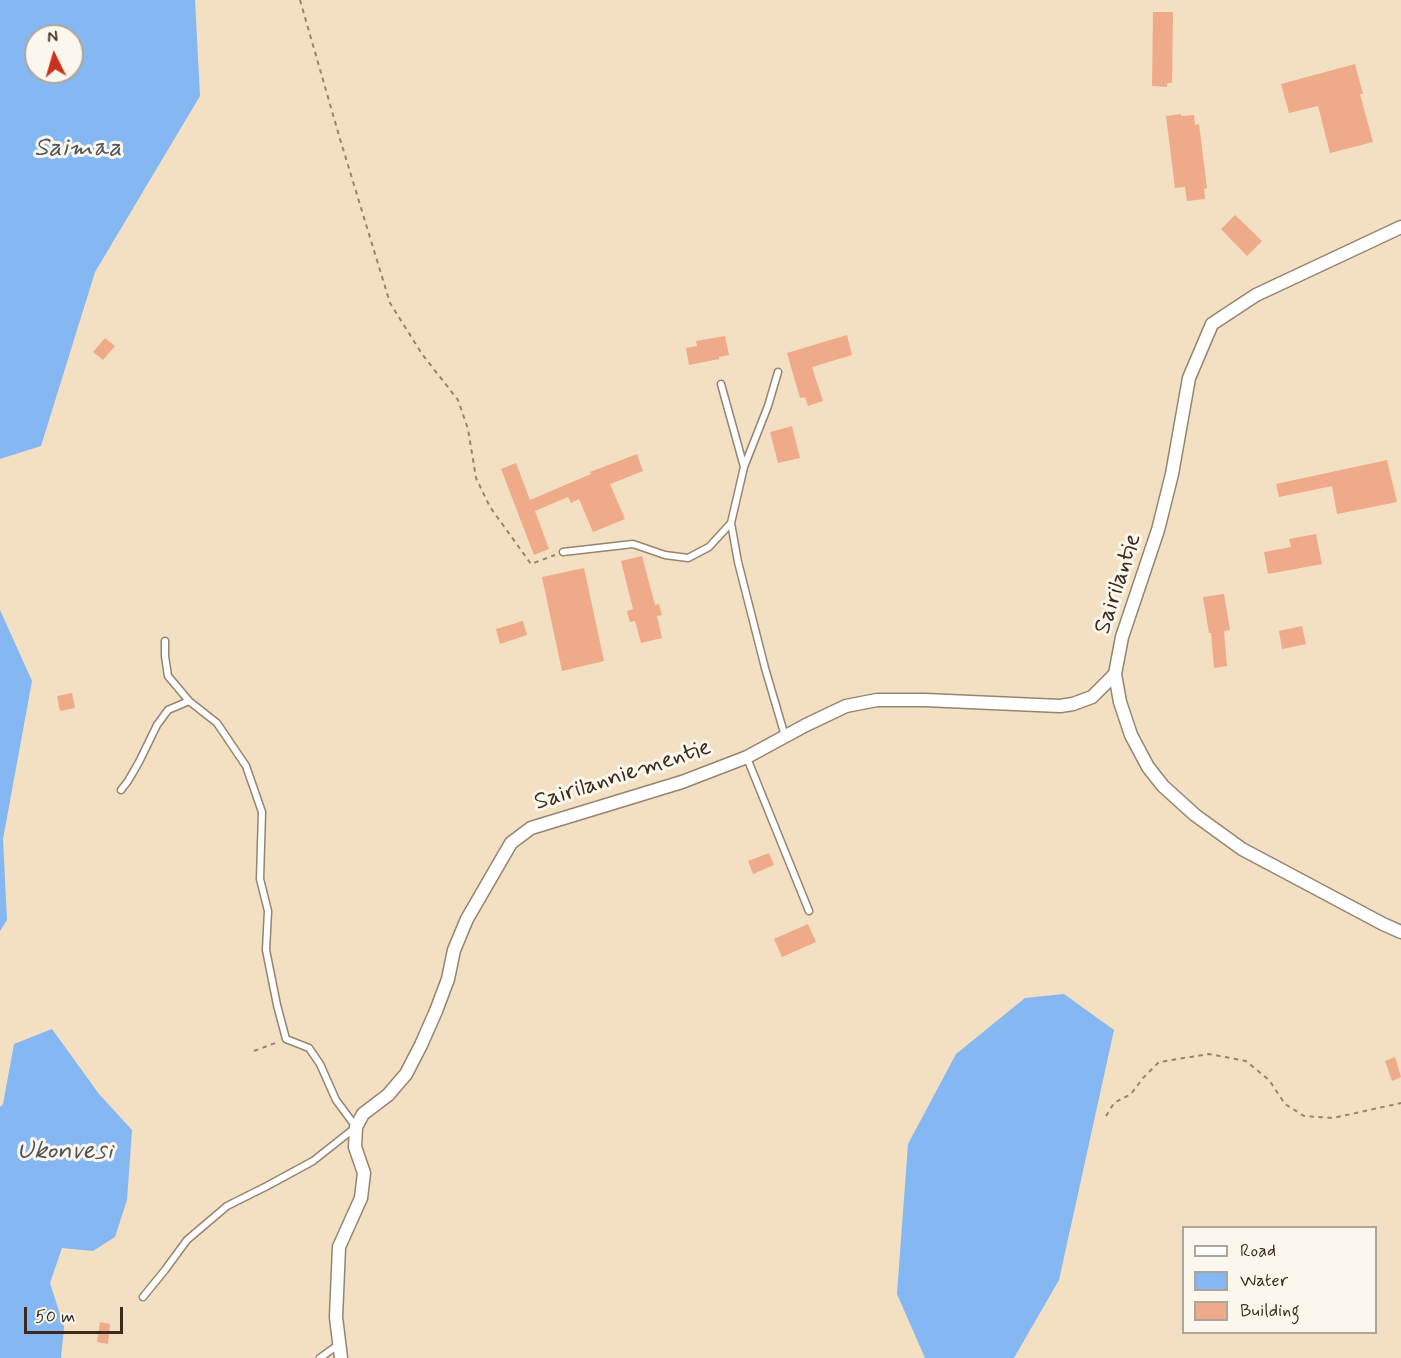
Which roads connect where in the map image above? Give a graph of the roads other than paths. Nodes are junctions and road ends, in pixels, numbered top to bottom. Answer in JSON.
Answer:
{"nodes":[{"id":1,"x":1401,"y":226,"type":"edge"},
{"id":2,"x":778,"y":372,"type":"dead end"},
{"id":3,"x":721,"y":384,"type":"dead end"},
{"id":4,"x":744,"y":467,"type":"junction"},
{"id":5,"x":731,"y":523,"type":"junction"},
{"id":6,"x":563,"y":552,"type":"road end"},
{"id":7,"x":165,"y":641,"type":"dead end"},
{"id":8,"x":1115,"y":674,"type":"junction"},
{"id":9,"x":189,"y":701,"type":"junction"},
{"id":10,"x":785,"y":736,"type":"junction"},
{"id":11,"x":747,"y":757,"type":"junction"},
{"id":12,"x":121,"y":790,"type":"dead end"},
{"id":13,"x":808,"y":911,"type":"dead end"},
{"id":14,"x":1401,"y":932,"type":"edge"},
{"id":15,"x":356,"y":1127,"type":"junction"},
{"id":16,"x":143,"y":1297,"type":"dead end"},
{"id":17,"x":339,"y":1345,"type":"junction"},
{"id":18,"x":320,"y":1358,"type":"edge"},
{"id":19,"x":341,"y":1358,"type":"edge"}],
"edges":[{"from":1,"to":8,"type":"street","name":"Sairilantie"},
{"from":2,"to":4,"type":"lane"},
{"from":3,"to":4,"type":"lane"},
{"from":4,"to":5,"type":"lane"},
{"from":5,"to":6,"type":"lane"},
{"from":5,"to":10,"type":"lane"},
{"from":7,"to":9,"type":"lane"},
{"from":8,"to":10,"type":"street","name":"Sairilanniementie"},
{"from":8,"to":14,"type":"street","name":"Sairilantie"},
{"from":9,"to":12,"type":"lane"},
{"from":9,"to":15,"type":"lane"},
{"from":10,"to":11,"type":"street","name":"Sairilanniementie"},
{"from":11,"to":13,"type":"lane"},
{"from":11,"to":15,"type":"street","name":"Sairilanniementie"},
{"from":15,"to":16,"type":"lane"},
{"from":15,"to":17,"type":"street"},
{"from":17,"to":18,"type":"lane"},
{"from":17,"to":19,"type":"street"}]}
